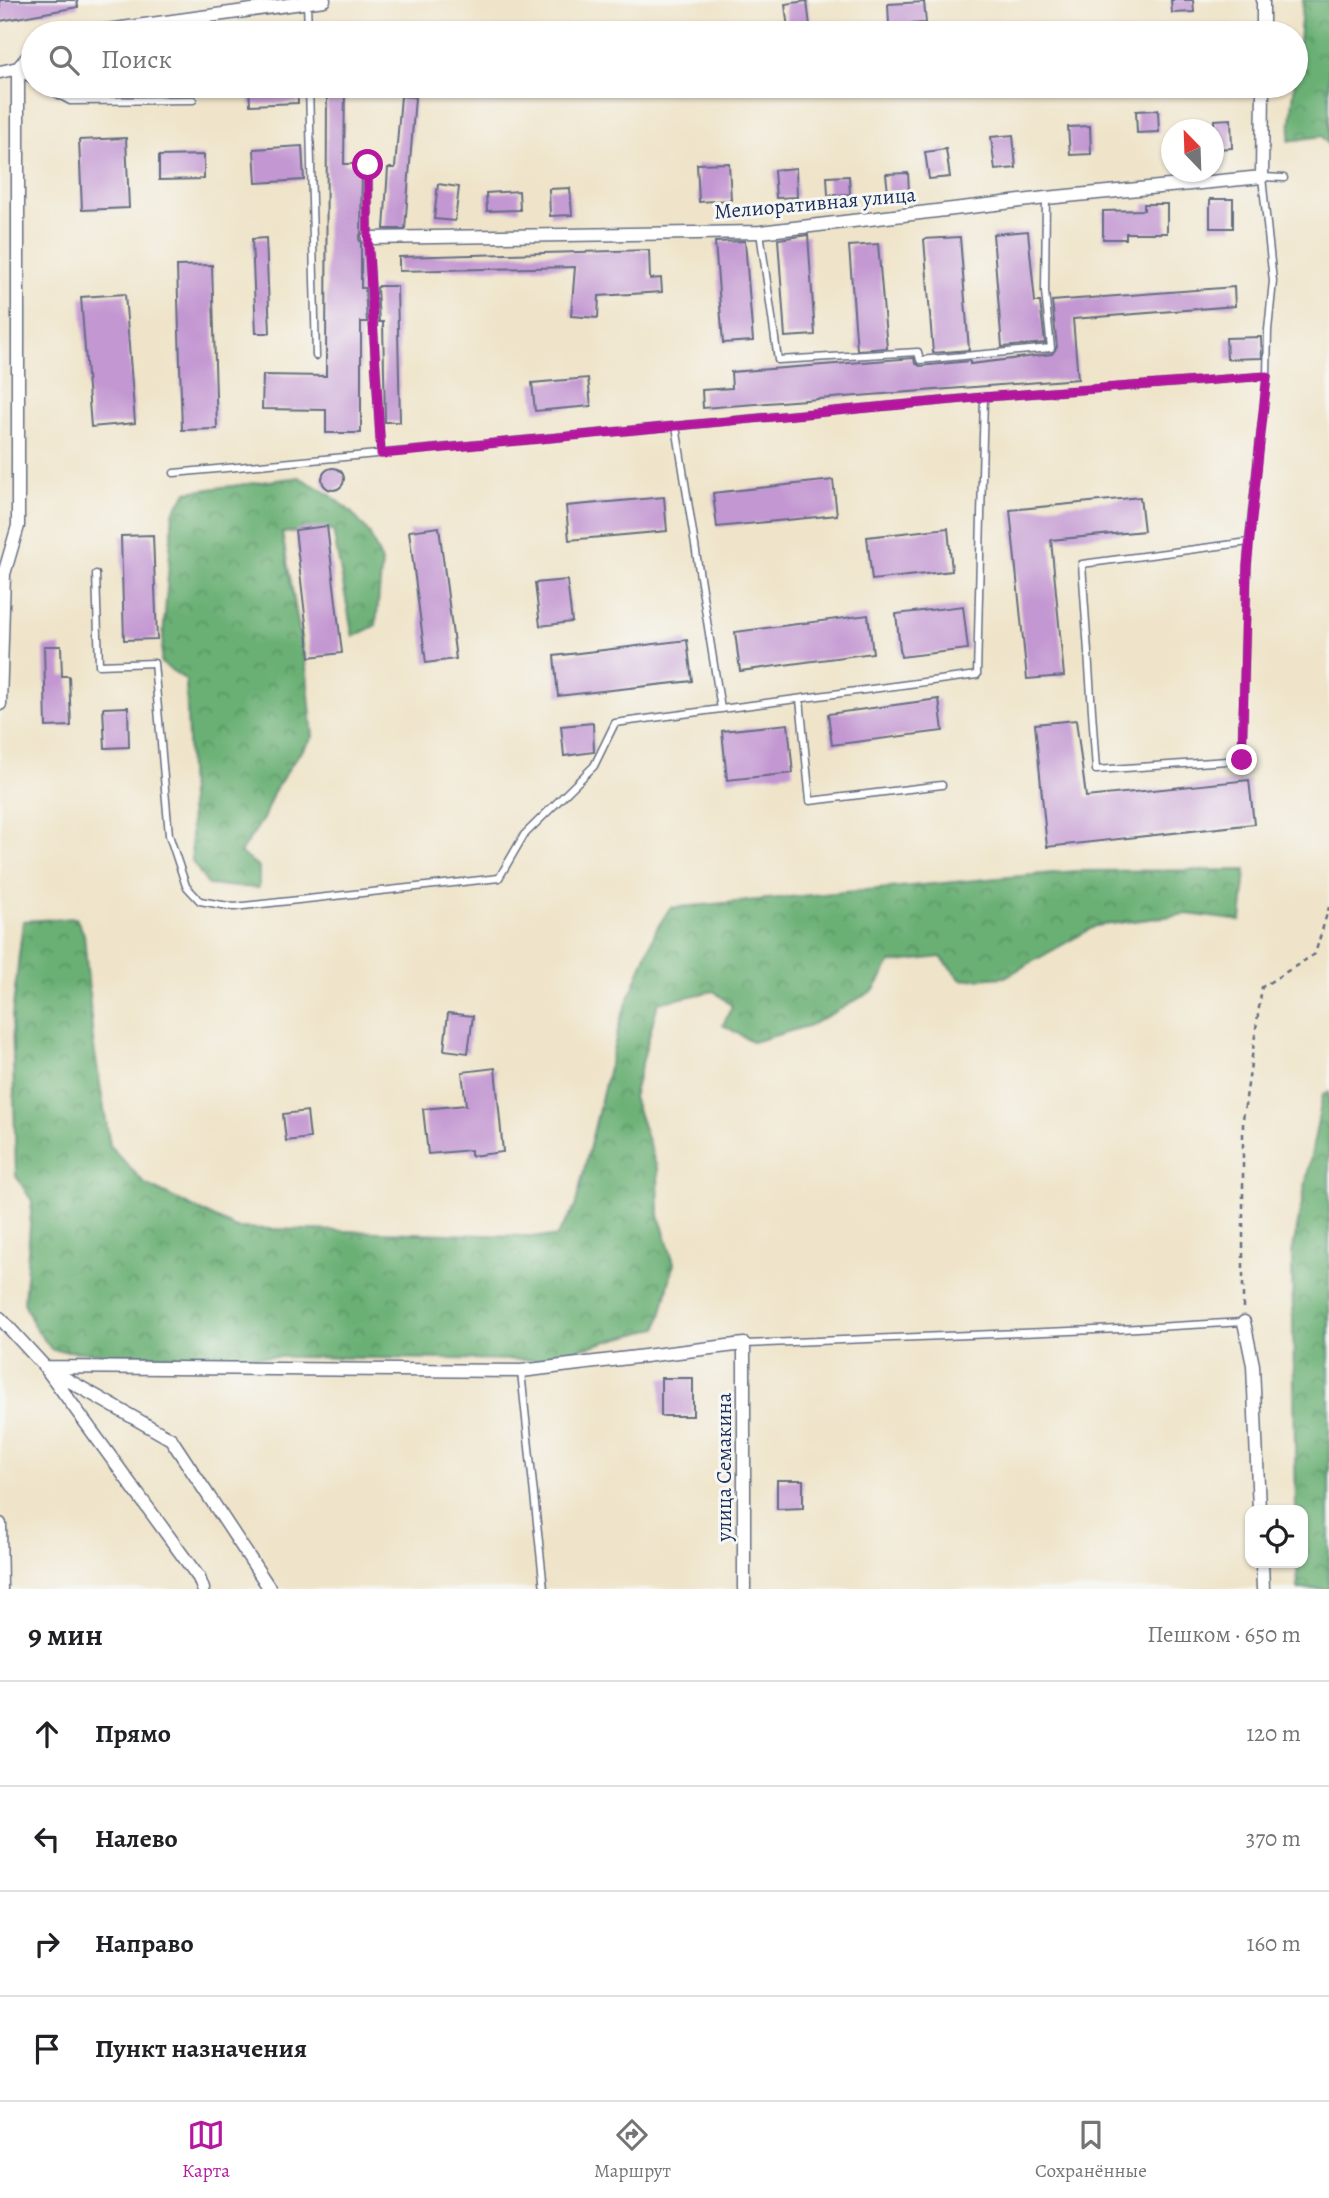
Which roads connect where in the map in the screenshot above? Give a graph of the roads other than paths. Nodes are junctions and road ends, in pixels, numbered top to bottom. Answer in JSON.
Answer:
{"nodes":[{"id":1,"x":324,"y":0,"type":"edge"},
{"id":2,"x":1263,"y":0,"type":"edge"},
{"id":3,"x":307,"y":2,"type":"junction"},
{"id":4,"x":172,"y":21,"type":"edge"},
{"id":5,"x":308,"y":21,"type":"edge"},
{"id":6,"x":1263,"y":21,"type":"edge"},
{"id":7,"x":21,"y":66,"type":"edge"},
{"id":8,"x":18,"y":70,"type":"junction"},
{"id":9,"x":0,"y":72,"type":"edge"},
{"id":10,"x":21,"y":72,"type":"edge"},
{"id":11,"x":65,"y":98,"type":"edge"},
{"id":12,"x":309,"y":98,"type":"edge"},
{"id":13,"x":1263,"y":98,"type":"edge"},
{"id":14,"x":193,"y":100,"type":"dead end"},
{"id":15,"x":368,"y":165,"type":"dead end"},
{"id":16,"x":1262,"y":177,"type":"junction"},
{"id":17,"x":1284,"y":178,"type":"dead end"},
{"id":18,"x":1046,"y":198,"type":"junction"},
{"id":19,"x":760,"y":232,"type":"junction"},
{"id":20,"x":368,"y":238,"type":"junction"},
{"id":21,"x":317,"y":356,"type":"dead end"},
{"id":22,"x":1267,"y":376,"type":"junction"},
{"id":23,"x":984,"y":397,"type":"junction"},
{"id":24,"x":676,"y":426,"type":"junction"},
{"id":25,"x":381,"y":454,"type":"junction"},
{"id":26,"x":174,"y":473,"type":"dead end"},
{"id":27,"x":1249,"y":542,"type":"junction"},
{"id":28,"x":96,"y":574,"type":"dead end"},
{"id":29,"x":800,"y":699,"type":"junction"},
{"id":30,"x":0,"y":704,"type":"edge"},
{"id":31,"x":721,"y":709,"type":"junction"},
{"id":32,"x":942,"y":785,"type":"dead end"},
{"id":33,"x":0,"y":1318,"type":"edge"},
{"id":34,"x":1244,"y":1322,"type":"joint"},
{"id":35,"x":744,"y":1344,"type":"junction"},
{"id":36,"x":45,"y":1367,"type":"junction"},
{"id":37,"x":521,"y":1371,"type":"junction"},
{"id":38,"x":1259,"y":1505,"type":"edge"},
{"id":39,"x":0,"y":1524,"type":"edge"},
{"id":40,"x":1262,"y":1568,"type":"edge"},
{"id":41,"x":1,"y":1589,"type":"edge"},
{"id":42,"x":203,"y":1589,"type":"edge"},
{"id":43,"x":270,"y":1589,"type":"edge"},
{"id":44,"x":544,"y":1589,"type":"edge"},
{"id":45,"x":744,"y":1589,"type":"edge"},
{"id":46,"x":1263,"y":1589,"type":"edge"}],
"edges":[{"from":1,"to":3,"type":"street"},
{"from":2,"to":6,"type":"street"},
{"from":3,"to":4,"type":"street"},
{"from":3,"to":5,"type":"lane"},
{"from":7,"to":8,"type":"street"},
{"from":8,"to":9,"type":"street"},
{"from":8,"to":10,"type":"lane"},
{"from":8,"to":30,"type":"street"},
{"from":11,"to":14,"type":"lane"},
{"from":12,"to":21,"type":"lane"},
{"from":13,"to":16,"type":"street"},
{"from":15,"to":20,"type":"lane"},
{"from":16,"to":17,"type":"lane"},
{"from":16,"to":18,"type":"street","name":"Мелиоративная улица"},
{"from":16,"to":22,"type":"lane"},
{"from":18,"to":19,"type":"street","name":"Мелиоративная улица"},
{"from":18,"to":19,"type":"lane"},
{"from":19,"to":20,"type":"street","name":"Мелиоративная улица"},
{"from":20,"to":25,"type":"lane"},
{"from":22,"to":23,"type":"lane"},
{"from":22,"to":27,"type":"lane"},
{"from":23,"to":24,"type":"lane"},
{"from":23,"to":29,"type":"lane"},
{"from":24,"to":25,"type":"lane"},
{"from":24,"to":31,"type":"lane"},
{"from":25,"to":26,"type":"lane"},
{"from":27,"to":27,"type":"lane"},
{"from":28,"to":31,"type":"lane"},
{"from":29,"to":31,"type":"lane"},
{"from":29,"to":32,"type":"lane"},
{"from":33,"to":36,"type":"street"},
{"from":34,"to":35,"type":"lane"},
{"from":34,"to":38,"type":"street"},
{"from":35,"to":37,"type":"street"},
{"from":35,"to":45,"type":"street","name":"улица Семакина"},
{"from":36,"to":37,"type":"street"},
{"from":36,"to":42,"type":"street"},
{"from":36,"to":43,"type":"street"},
{"from":37,"to":44,"type":"lane"},
{"from":39,"to":41,"type":"street"},
{"from":40,"to":46,"type":"street"}]}
